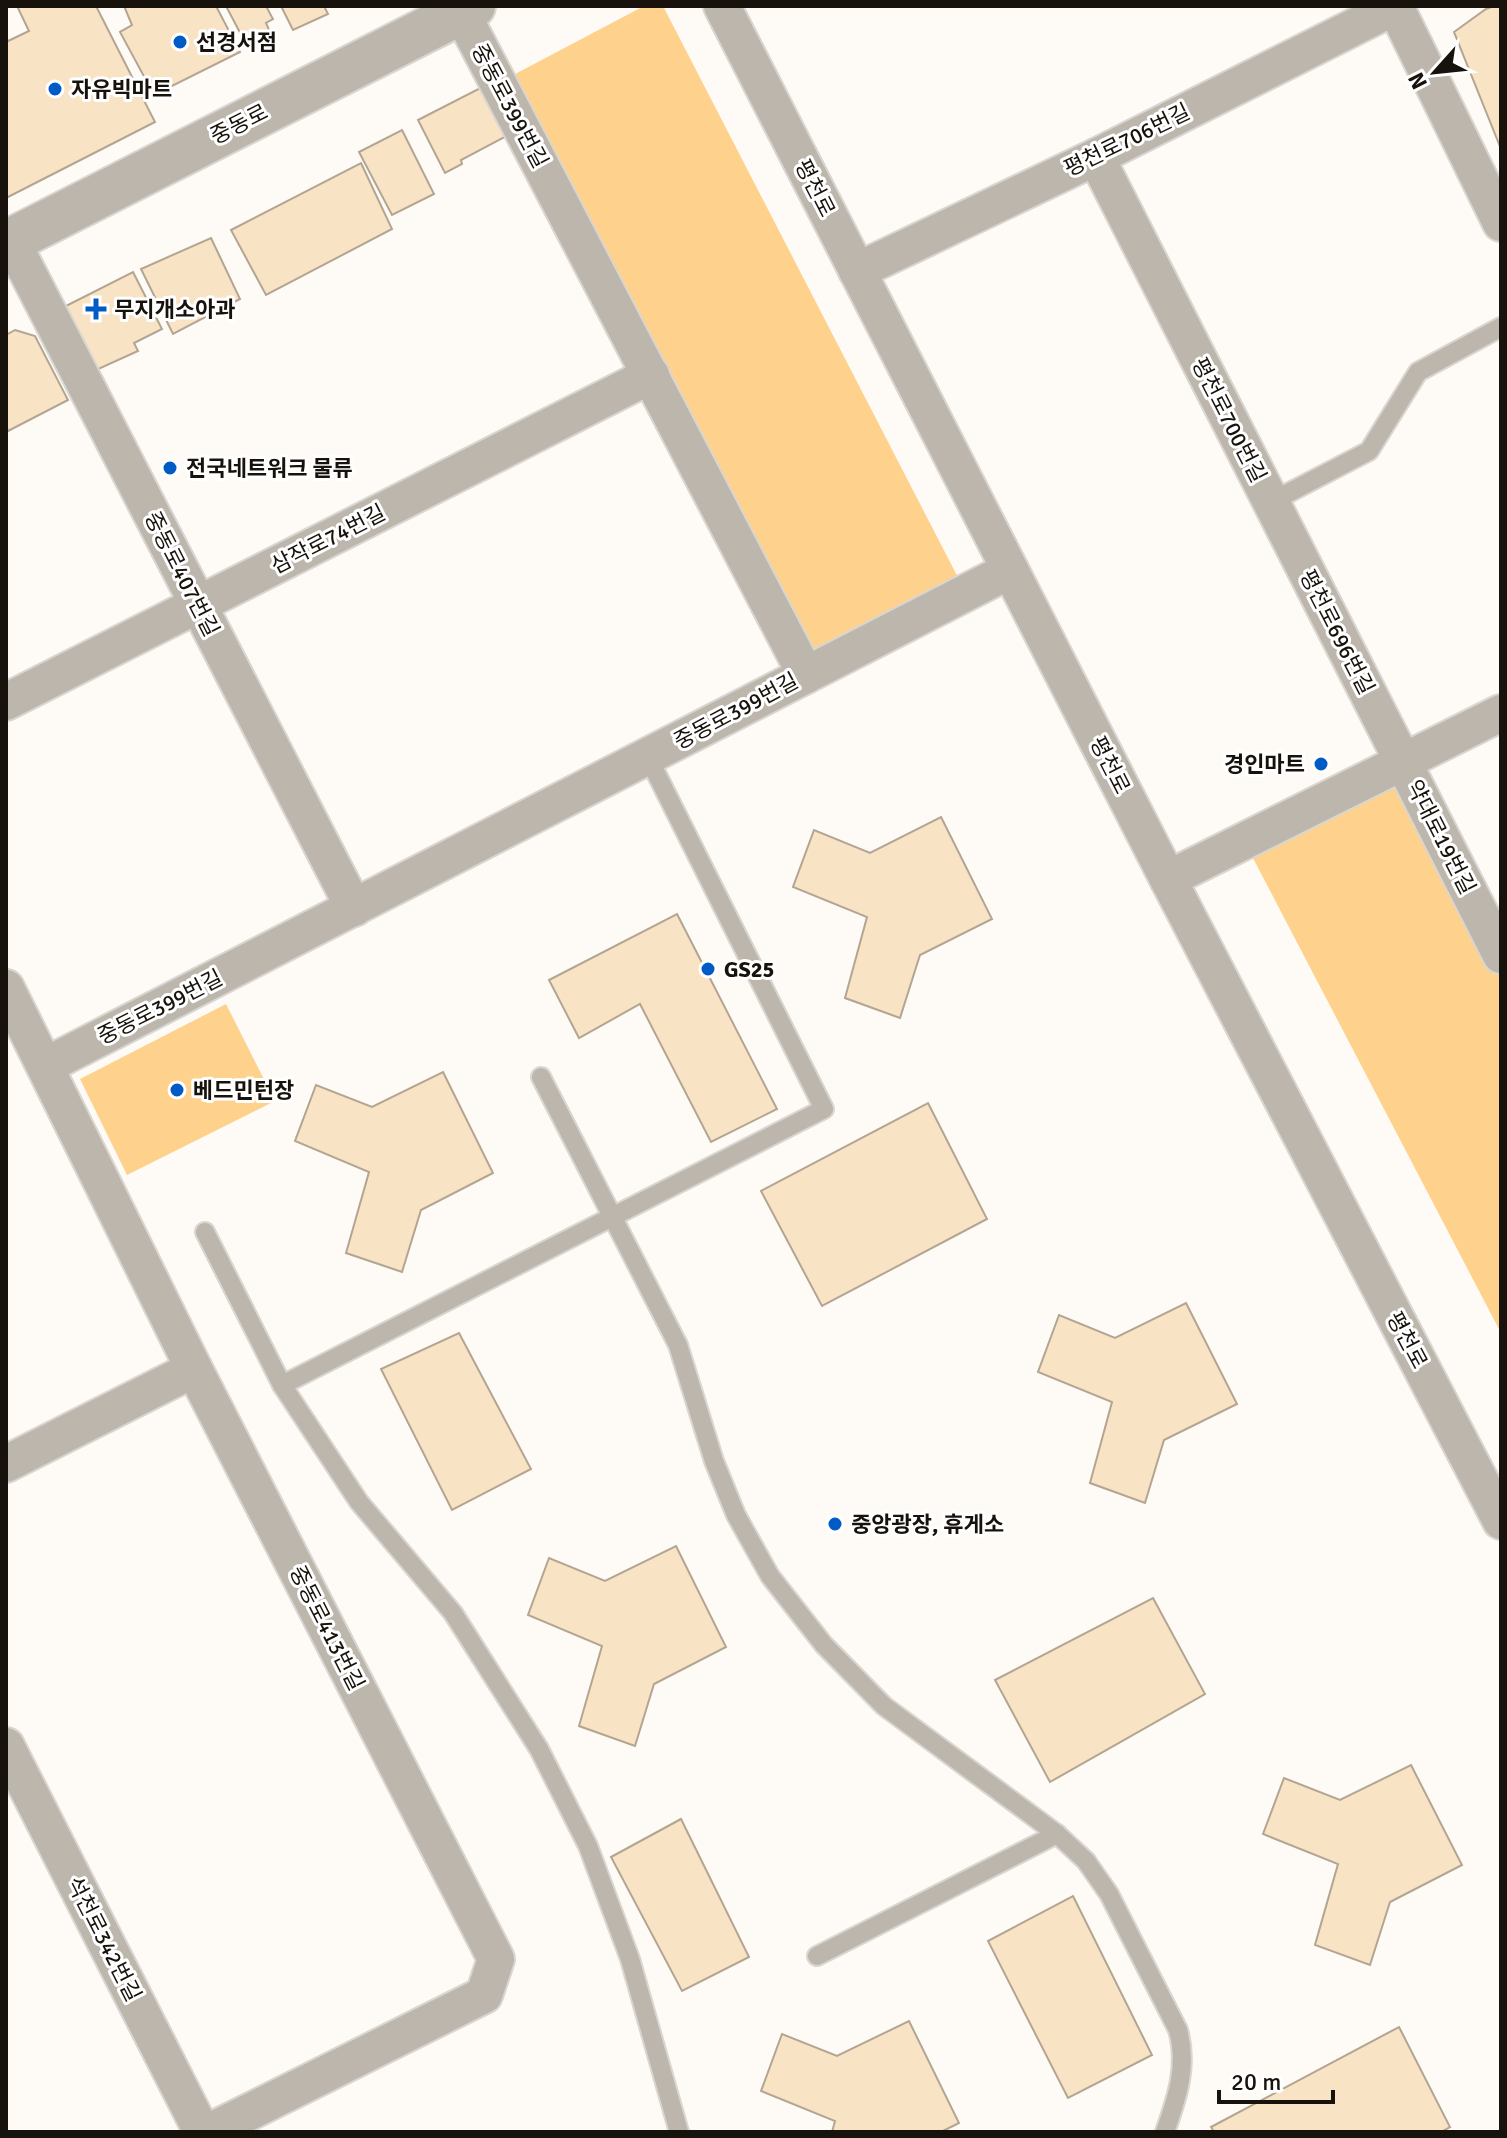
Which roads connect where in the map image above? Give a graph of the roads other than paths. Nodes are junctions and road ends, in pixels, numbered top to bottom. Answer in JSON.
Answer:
{"nodes":[{"id":1,"x":722,"y":6,"type":"edge"},
{"id":2,"x":1396,"y":6,"type":"edge"},
{"id":3,"x":467,"y":9,"type":"edge"},
{"id":4,"x":1096,"y":157,"type":"junction"},
{"id":5,"x":1501,"y":223,"type":"edge"},
{"id":6,"x":8,"y":238,"type":"edge"},
{"id":7,"x":857,"y":271,"type":"junction"},
{"id":8,"x":1501,"y":327,"type":"edge"},
{"id":9,"x":651,"y":375,"type":"junction"},
{"id":10,"x":1271,"y":502,"type":"junction"},
{"id":11,"x":1010,"y":570,"type":"junction"},
{"id":12,"x":198,"y":605,"type":"junction"},
{"id":13,"x":806,"y":675,"type":"junction"},
{"id":14,"x":6,"y":702,"type":"edge"},
{"id":15,"x":1501,"y":713,"type":"edge"},
{"id":16,"x":648,"y":757,"type":"junction"},
{"id":17,"x":1403,"y":762,"type":"junction"},
{"id":18,"x":1168,"y":879,"type":"junction"},
{"id":19,"x":354,"y":908,"type":"junction"},
{"id":20,"x":1501,"y":955,"type":"edge"},
{"id":21,"x":6,"y":988,"type":"edge"},
{"id":22,"x":45,"y":1066,"type":"junction"},
{"id":23,"x":541,"y":1077,"type":"dead end"},
{"id":24,"x":613,"y":1216,"type":"junction"},
{"id":25,"x":205,"y":1232,"type":"dead end"},
{"id":26,"x":194,"y":1369,"type":"junction"},
{"id":27,"x":282,"y":1385,"type":"junction"},
{"id":28,"x":6,"y":1464,"type":"edge"},
{"id":29,"x":1501,"y":1521,"type":"edge"},
{"id":30,"x":6,"y":1746,"type":"edge"},
{"id":31,"x":1057,"y":1834,"type":"junction"},
{"id":32,"x":817,"y":1956,"type":"dead end"},
{"id":33,"x":202,"y":2132,"type":"edge"},
{"id":34,"x":209,"y":2132,"type":"edge"},
{"id":35,"x":679,"y":2132,"type":"edge"},
{"id":36,"x":1165,"y":2132,"type":"edge"}],
"edges":[{"from":1,"to":7,"type":"street","name":"평천로"},
{"from":2,"to":4,"type":"street","name":"평천로706번길"},
{"from":2,"to":5,"type":"street"},
{"from":3,"to":6,"type":"street","name":"중동로"},
{"from":3,"to":9,"type":"street","name":"중동로399번길"},
{"from":4,"to":7,"type":"street","name":"평천로706번길"},
{"from":4,"to":10,"type":"street","name":"평천로700번길"},
{"from":6,"to":12,"type":"street","name":"중동로407번길"},
{"from":7,"to":11,"type":"street","name":"평천로"},
{"from":8,"to":10,"type":"lane","name":"평천로700번길"},
{"from":9,"to":12,"type":"street","name":"삼작로74번길"},
{"from":9,"to":13,"type":"street","name":"중동로399번길"},
{"from":10,"to":17,"type":"street","name":"평천로696번길"},
{"from":11,"to":13,"type":"street"},
{"from":11,"to":18,"type":"street","name":"평천로"},
{"from":12,"to":14,"type":"street","name":"삼작로74번길"},
{"from":12,"to":19,"type":"street","name":"중동로407번길"},
{"from":13,"to":16,"type":"street","name":"중동로399번길"},
{"from":15,"to":17,"type":"street"},
{"from":16,"to":19,"type":"street","name":"중동로399번길"},
{"from":16,"to":24,"type":"lane"},
{"from":17,"to":18,"type":"street"},
{"from":17,"to":20,"type":"street","name":"약대로19번길"},
{"from":18,"to":29,"type":"street","name":"평천로"},
{"from":19,"to":22,"type":"street","name":"중동로399번길"},
{"from":21,"to":22,"type":"street","name":"중동로413번길"},
{"from":22,"to":26,"type":"street","name":"중동로413번길"},
{"from":23,"to":24,"type":"lane"},
{"from":24,"to":27,"type":"lane"},
{"from":24,"to":31,"type":"lane"},
{"from":25,"to":27,"type":"lane"},
{"from":26,"to":28,"type":"street"},
{"from":26,"to":34,"type":"street","name":"중동로413번길"},
{"from":27,"to":35,"type":"lane"},
{"from":30,"to":33,"type":"street","name":"석천로342번길"},
{"from":31,"to":32,"type":"lane"},
{"from":31,"to":36,"type":"lane"}]}
